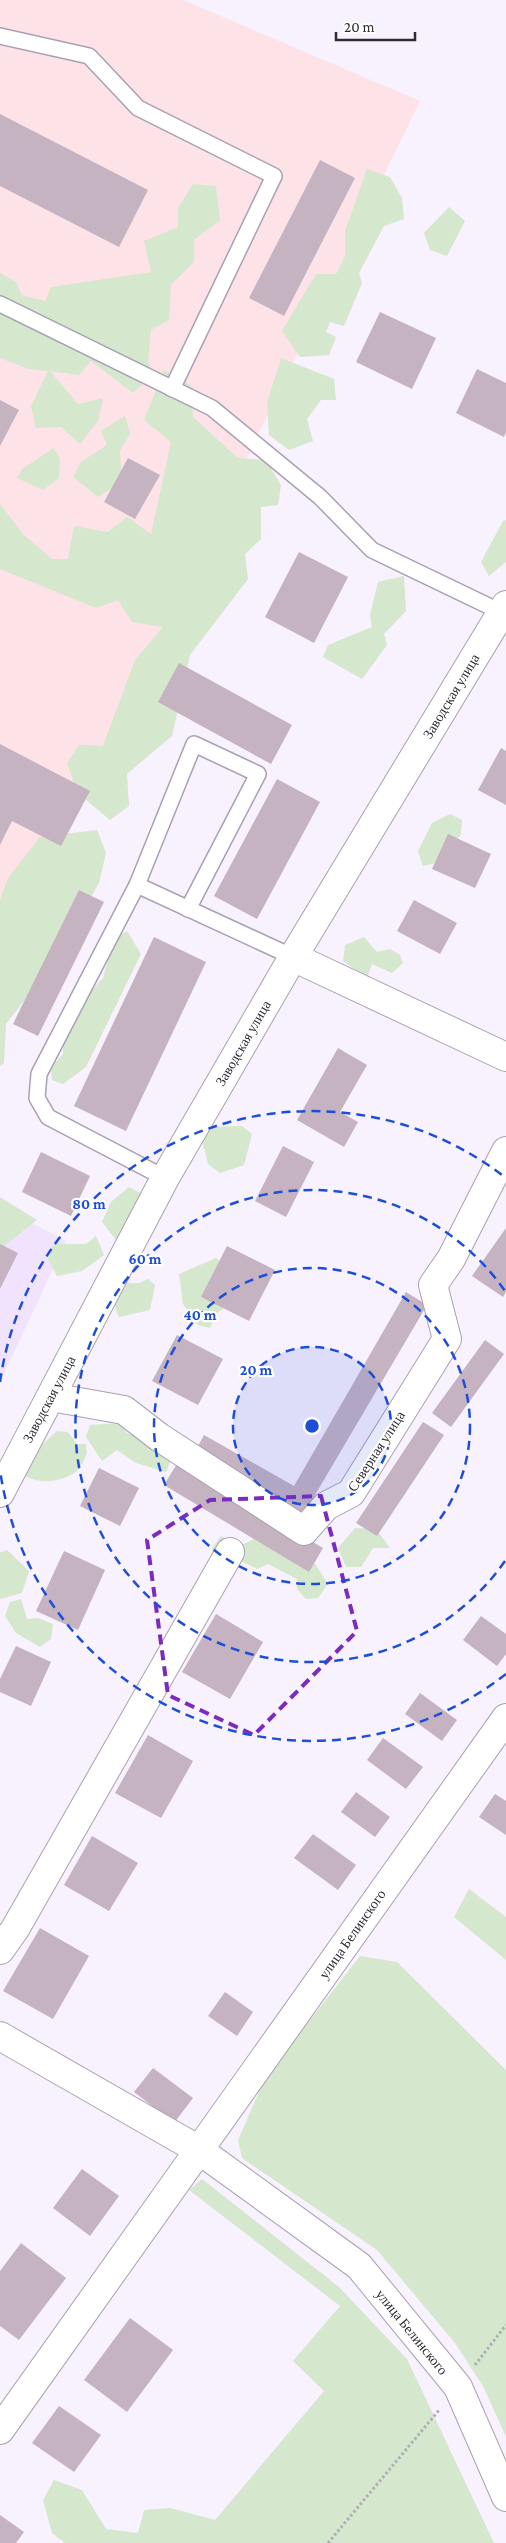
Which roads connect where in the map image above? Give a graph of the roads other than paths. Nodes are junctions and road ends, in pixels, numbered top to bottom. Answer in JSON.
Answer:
{"nodes":[{"id":1,"x":0,"y":36,"type":"edge"},
{"id":2,"x":0,"y":304,"type":"edge"},
{"id":3,"x":172,"y":389,"type":"junction"},
{"id":4,"x":504,"y":609,"type":"edge"},
{"id":5,"x":137,"y":885,"type":"junction"},
{"id":6,"x":188,"y":909,"type":"junction"},
{"id":7,"x":293,"y":957,"type":"junction"},
{"id":8,"x":506,"y":1057,"type":"edge"},
{"id":9,"x":506,"y":1150,"type":"edge"},
{"id":10,"x":165,"y":1178,"type":"junction"},
{"id":11,"x":51,"y":1397,"type":"junction"},
{"id":12,"x":0,"y":1493,"type":"edge"},
{"id":13,"x":230,"y":1552,"type":"dead end"},
{"id":14,"x":506,"y":1718,"type":"edge"},
{"id":15,"x":0,"y":1950,"type":"edge"},
{"id":16,"x":0,"y":2036,"type":"edge"},
{"id":17,"x":199,"y":2150,"type":"junction"},
{"id":18,"x":0,"y":2430,"type":"edge"},
{"id":19,"x":506,"y":2497,"type":"edge"}],
"edges":[{"from":1,"to":3,"type":"lane"},
{"from":2,"to":3,"type":"lane"},
{"from":3,"to":4,"type":"lane"},
{"from":4,"to":7,"type":"street","name":"Заводская улица"},
{"from":5,"to":6,"type":"lane"},
{"from":5,"to":6,"type":"lane"},
{"from":5,"to":10,"type":"lane"},
{"from":6,"to":7,"type":"lane"},
{"from":7,"to":8,"type":"street"},
{"from":7,"to":10,"type":"street","name":"Заводская улица"},
{"from":9,"to":11,"type":"street","name":"Северная улица"},
{"from":10,"to":11,"type":"street","name":"Заводская улица"},
{"from":11,"to":12,"type":"street","name":"Заводская улица"},
{"from":13,"to":15,"type":"street"},
{"from":14,"to":17,"type":"street","name":"улица Белинского"},
{"from":16,"to":17,"type":"street","name":"улица Белинского"},
{"from":17,"to":18,"type":"street","name":"улица Белинского"},
{"from":17,"to":19,"type":"street","name":"улица Белинского"}]}
